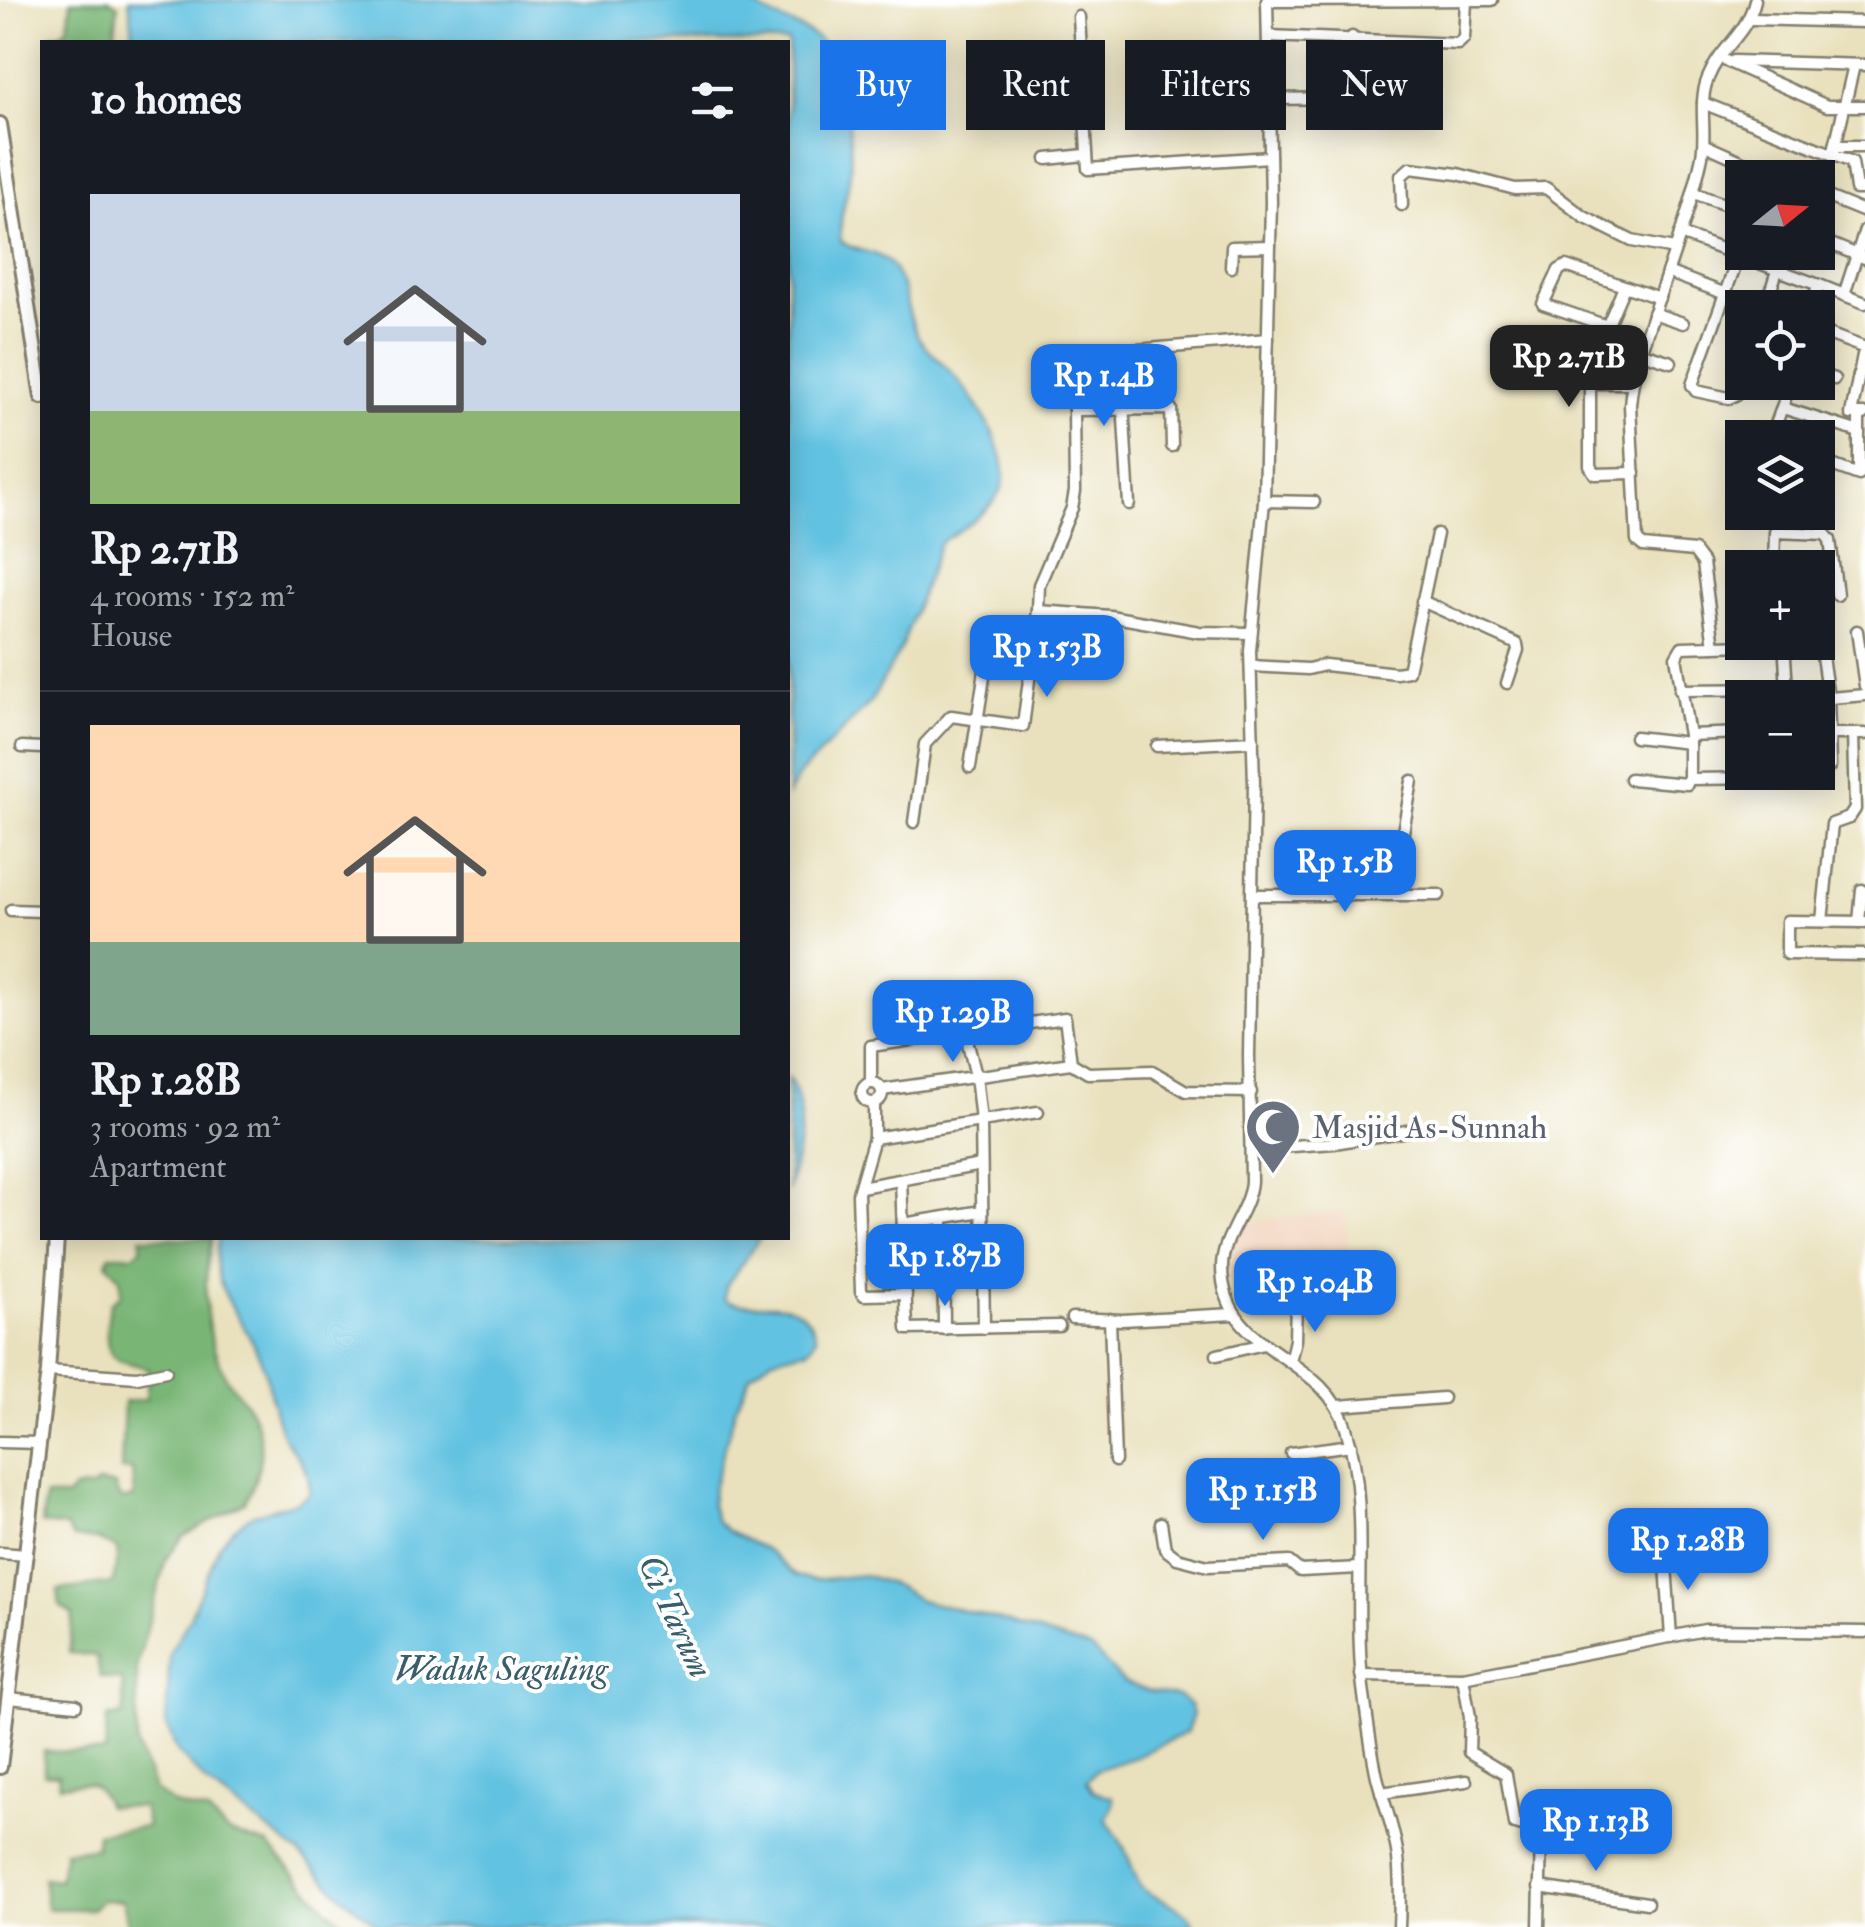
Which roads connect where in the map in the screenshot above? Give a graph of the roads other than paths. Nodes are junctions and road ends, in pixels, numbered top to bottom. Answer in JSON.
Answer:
{"nodes":[{"id":1,"x":1267,"y":0,"type":"edge"},
{"id":2,"x":1382,"y":0,"type":"edge"},
{"id":3,"x":1492,"y":0,"type":"edge"},
{"id":4,"x":1755,"y":0,"type":"edge"},
{"id":5,"x":1466,"y":1,"type":"edge"},
{"id":6,"x":1079,"y":17,"type":"dead end"},
{"id":7,"x":1751,"y":19,"type":"junction"},
{"id":8,"x":1865,"y":22,"type":"edge"},
{"id":9,"x":1268,"y":36,"type":"junction"},
{"id":10,"x":1352,"y":37,"type":"junction"},
{"id":11,"x":1080,"y":40,"type":"edge"},
{"id":12,"x":1268,"y":40,"type":"edge"},
{"id":13,"x":1722,"y":60,"type":"junction"},
{"id":14,"x":1860,"y":65,"type":"edge"},
{"id":15,"x":1286,"y":99,"type":"edge"},
{"id":16,"x":1702,"y":103,"type":"junction"},
{"id":17,"x":1865,"y":106,"type":"edge"},
{"id":18,"x":1842,"y":108,"type":"junction"},
{"id":19,"x":0,"y":124,"type":"edge"},
{"id":20,"x":1084,"y":130,"type":"edge"},
{"id":21,"x":1270,"y":130,"type":"edge"},
{"id":22,"x":1705,"y":145,"type":"junction"},
{"id":23,"x":1860,"y":146,"type":"edge"},
{"id":24,"x":1834,"y":150,"type":"junction"},
{"id":25,"x":1085,"y":155,"type":"junction"},
{"id":26,"x":1270,"y":157,"type":"junction"},
{"id":27,"x":1048,"y":159,"type":"dead end"},
{"id":28,"x":1739,"y":160,"type":"edge"},
{"id":29,"x":1852,"y":162,"type":"junction"},
{"id":30,"x":1860,"y":189,"type":"edge"},
{"id":31,"x":1694,"y":193,"type":"junction"},
{"id":32,"x":1835,"y":200,"type":"edge"},
{"id":33,"x":1402,"y":205,"type":"dead end"},
{"id":34,"x":1725,"y":205,"type":"edge"},
{"id":35,"x":1851,"y":206,"type":"junction"},
{"id":36,"x":1865,"y":212,"type":"edge"},
{"id":37,"x":1865,"y":230,"type":"edge"},
{"id":38,"x":1680,"y":234,"type":"junction"},
{"id":39,"x":1270,"y":246,"type":"junction"},
{"id":40,"x":1835,"y":246,"type":"edge"},
{"id":41,"x":1674,"y":249,"type":"junction"},
{"id":42,"x":1725,"y":251,"type":"edge"},
{"id":43,"x":1861,"y":256,"type":"edge"},
{"id":44,"x":1231,"y":267,"type":"dead end"},
{"id":45,"x":1780,"y":270,"type":"edge"},
{"id":46,"x":1667,"y":272,"type":"junction"},
{"id":47,"x":1819,"y":284,"type":"junction"},
{"id":48,"x":1624,"y":287,"type":"junction"},
{"id":49,"x":1817,"y":290,"type":"edge"},
{"id":50,"x":1725,"y":294,"type":"edge"},
{"id":51,"x":1844,"y":295,"type":"junction"},
{"id":52,"x":1725,"y":297,"type":"edge"},
{"id":53,"x":1659,"y":298,"type":"junction"},
{"id":54,"x":1865,"y":303,"type":"edge"},
{"id":55,"x":1653,"y":313,"type":"junction"},
{"id":56,"x":1684,"y":323,"type":"dead end"},
{"id":57,"x":1606,"y":325,"type":"junction"},
{"id":58,"x":37,"y":330,"type":"edge"},
{"id":59,"x":1268,"y":338,"type":"junction"},
{"id":60,"x":1835,"y":338,"type":"edge"},
{"id":61,"x":1645,"y":339,"type":"junction"},
{"id":62,"x":1560,"y":349,"type":"dead end"},
{"id":63,"x":1120,"y":351,"type":"junction"},
{"id":64,"x":1639,"y":352,"type":"junction"},
{"id":65,"x":1864,"y":352,"type":"edge"},
{"id":66,"x":1069,"y":355,"type":"junction"},
{"id":67,"x":1592,"y":357,"type":"junction"},
{"id":68,"x":1040,"y":358,"type":"dead end"},
{"id":69,"x":1672,"y":362,"type":"dead end"},
{"id":70,"x":40,"y":370,"type":"edge"},
{"id":71,"x":1862,"y":375,"type":"edge"},
{"id":72,"x":1589,"y":383,"type":"junction"},
{"id":73,"x":1632,"y":383,"type":"junction"},
{"id":74,"x":1725,"y":397,"type":"edge"},
{"id":75,"x":1785,"y":400,"type":"edge"},
{"id":76,"x":1783,"y":408,"type":"junction"},
{"id":77,"x":1123,"y":409,"type":"junction"},
{"id":78,"x":1074,"y":410,"type":"junction"},
{"id":79,"x":1862,"y":414,"type":"edge"},
{"id":80,"x":1778,"y":420,"type":"edge"},
{"id":81,"x":1859,"y":432,"type":"junction"},
{"id":82,"x":1172,"y":446,"type":"dead end"},
{"id":83,"x":1862,"y":449,"type":"edge"},
{"id":84,"x":1835,"y":466,"type":"edge"},
{"id":85,"x":1634,"y":472,"type":"junction"},
{"id":86,"x":1264,"y":501,"type":"junction"},
{"id":87,"x":1314,"y":502,"type":"dead end"},
{"id":88,"x":1128,"y":504,"type":"dead end"},
{"id":89,"x":1437,"y":534,"type":"dead end"},
{"id":90,"x":1774,"y":550,"type":"edge"},
{"id":91,"x":1831,"y":550,"type":"edge"},
{"id":92,"x":1835,"y":582,"type":"edge"},
{"id":93,"x":1837,"y":595,"type":"dead end"},
{"id":94,"x":1422,"y":601,"type":"junction"},
{"id":95,"x":1038,"y":611,"type":"junction"},
{"id":96,"x":1082,"y":614,"type":"junction"},
{"id":97,"x":1857,"y":630,"type":"dead end"},
{"id":98,"x":992,"y":632,"type":"dead end"},
{"id":99,"x":1251,"y":633,"type":"junction"},
{"id":100,"x":1714,"y":646,"type":"junction"},
{"id":101,"x":1725,"y":646,"type":"edge"},
{"id":102,"x":1076,"y":657,"type":"dead end"},
{"id":103,"x":1251,"y":666,"type":"junction"},
{"id":104,"x":1507,"y":683,"type":"dead end"},
{"id":105,"x":1865,"y":686,"type":"edge"},
{"id":106,"x":1680,"y":690,"type":"junction"},
{"id":107,"x":1725,"y":692,"type":"edge"},
{"id":108,"x":1865,"y":695,"type":"edge"},
{"id":109,"x":1835,"y":697,"type":"edge"},
{"id":110,"x":978,"y":720,"type":"junction"},
{"id":111,"x":1859,"y":734,"type":"edge"},
{"id":112,"x":1725,"y":735,"type":"edge"},
{"id":113,"x":1635,"y":737,"type":"dead end"},
{"id":114,"x":1689,"y":739,"type":"junction"},
{"id":115,"x":1253,"y":741,"type":"junction"},
{"id":116,"x":1157,"y":746,"type":"dead end"},
{"id":117,"x":22,"y":747,"type":"dead end"},
{"id":118,"x":40,"y":748,"type":"edge"},
{"id":119,"x":970,"y":767,"type":"dead end"},
{"id":120,"x":1860,"y":771,"type":"edge"},
{"id":121,"x":1630,"y":779,"type":"dead end"},
{"id":122,"x":1689,"y":779,"type":"junction"},
{"id":123,"x":1725,"y":779,"type":"edge"},
{"id":124,"x":1412,"y":781,"type":"dead end"},
{"id":125,"x":914,"y":822,"type":"dead end"},
{"id":126,"x":1862,"y":890,"type":"dead end"},
{"id":127,"x":1392,"y":894,"type":"junction"},
{"id":128,"x":1439,"y":895,"type":"dead end"},
{"id":129,"x":1252,"y":896,"type":"junction"},
{"id":130,"x":11,"y":910,"type":"dead end"},
{"id":131,"x":40,"y":912,"type":"edge"},
{"id":132,"x":1822,"y":921,"type":"junction"},
{"id":133,"x":1862,"y":922,"type":"edge"},
{"id":134,"x":1865,"y":956,"type":"edge"},
{"id":135,"x":958,"y":1003,"type":"dead end"},
{"id":136,"x":966,"y":1032,"type":"junction"},
{"id":137,"x":1071,"y":1062,"type":"junction"},
{"id":138,"x":976,"y":1076,"type":"junction"},
{"id":139,"x":871,"y":1082,"type":"junction"},
{"id":140,"x":882,"y":1090,"type":"junction"},
{"id":141,"x":1251,"y":1092,"type":"junction"},
{"id":142,"x":874,"y":1103,"type":"junction"},
{"id":143,"x":1038,"y":1112,"type":"dead end"},
{"id":144,"x":981,"y":1121,"type":"junction"},
{"id":145,"x":1406,"y":1131,"type":"dead end"},
{"id":146,"x":874,"y":1138,"type":"junction"},
{"id":147,"x":1252,"y":1148,"type":"junction"},
{"id":148,"x":982,"y":1165,"type":"junction"},
{"id":149,"x":902,"y":1180,"type":"junction"},
{"id":150,"x":861,"y":1187,"type":"junction"},
{"id":151,"x":982,"y":1212,"type":"junction"},
{"id":152,"x":943,"y":1218,"type":"junction"},
{"id":153,"x":903,"y":1224,"type":"junction"},
{"id":154,"x":57,"y":1240,"type":"edge"},
{"id":155,"x":906,"y":1294,"type":"junction"},
{"id":156,"x":1296,"y":1304,"type":"dead end"},
{"id":157,"x":1234,"y":1314,"type":"junction"},
{"id":158,"x":1072,"y":1318,"type":"dead end"},
{"id":159,"x":1110,"y":1319,"type":"junction"},
{"id":160,"x":1059,"y":1326,"type":"dead end"},
{"id":161,"x":984,"y":1328,"type":"junction"},
{"id":162,"x":944,"y":1329,"type":"junction"},
{"id":163,"x":1264,"y":1344,"type":"junction"},
{"id":164,"x":1217,"y":1355,"type":"dead end"},
{"id":165,"x":1290,"y":1361,"type":"junction"},
{"id":166,"x":48,"y":1371,"type":"junction"},
{"id":167,"x":166,"y":1372,"type":"dead end"},
{"id":168,"x":1444,"y":1398,"type":"dead end"},
{"id":169,"x":1338,"y":1406,"type":"junction"},
{"id":170,"x":0,"y":1442,"type":"edge"},
{"id":171,"x":39,"y":1443,"type":"junction"},
{"id":172,"x":1351,"y":1446,"type":"junction"},
{"id":173,"x":1291,"y":1453,"type":"dead end"},
{"id":174,"x":1115,"y":1461,"type":"dead end"},
{"id":175,"x":1161,"y":1522,"type":"dead end"},
{"id":176,"x":1665,"y":1551,"type":"dead end"},
{"id":177,"x":0,"y":1553,"type":"edge"},
{"id":178,"x":27,"y":1556,"type":"junction"},
{"id":179,"x":1359,"y":1568,"type":"junction"},
{"id":180,"x":1865,"y":1632,"type":"edge"},
{"id":181,"x":1670,"y":1637,"type":"junction"},
{"id":182,"x":1362,"y":1675,"type":"junction"},
{"id":183,"x":1462,"y":1677,"type":"junction"},
{"id":184,"x":8,"y":1698,"type":"junction"},
{"id":185,"x":76,"y":1704,"type":"dead end"},
{"id":186,"x":1373,"y":1754,"type":"junction"},
{"id":187,"x":1386,"y":1754,"type":"dead end"},
{"id":188,"x":0,"y":1767,"type":"edge"},
{"id":189,"x":1466,"y":1781,"type":"dead end"},
{"id":190,"x":1382,"y":1793,"type":"junction"},
{"id":191,"x":1540,"y":1886,"type":"junction"},
{"id":192,"x":1647,"y":1903,"type":"dead end"},
{"id":193,"x":1398,"y":1927,"type":"edge"},
{"id":194,"x":1539,"y":1927,"type":"edge"}],
"edges":[{"from":1,"to":2,"type":"street"},
{"from":1,"to":9,"type":"street"},
{"from":2,"to":5,"type":"street"},
{"from":3,"to":5,"type":"street"},
{"from":4,"to":7,"type":"street"},
{"from":5,"to":10,"type":"street"},
{"from":6,"to":11,"type":"street"},
{"from":7,"to":8,"type":"street"},
{"from":7,"to":13,"type":"street"},
{"from":9,"to":10,"type":"street"},
{"from":9,"to":12,"type":"street"},
{"from":10,"to":15,"type":"street"},
{"from":13,"to":14,"type":"street"},
{"from":13,"to":16,"type":"street"},
{"from":13,"to":18,"type":"street"},
{"from":14,"to":18,"type":"street"},
{"from":16,"to":22,"type":"street"},
{"from":16,"to":24,"type":"street"},
{"from":17,"to":18,"type":"street"},
{"from":18,"to":24,"type":"street"},
{"from":19,"to":58,"type":"street"},
{"from":20,"to":25,"type":"street"},
{"from":21,"to":26,"type":"street"},
{"from":22,"to":28,"type":"street"},
{"from":22,"to":31,"type":"street"},
{"from":23,"to":24,"type":"street"},
{"from":23,"to":29,"type":"street"},
{"from":24,"to":29,"type":"street"},
{"from":25,"to":26,"type":"street"},
{"from":25,"to":27,"type":"street"},
{"from":26,"to":39,"type":"street"},
{"from":29,"to":30,"type":"street"},
{"from":30,"to":35,"type":"street"},
{"from":31,"to":34,"type":"street"},
{"from":31,"to":38,"type":"street"},
{"from":32,"to":35,"type":"street"},
{"from":33,"to":41,"type":"street"},
{"from":35,"to":36,"type":"street"},
{"from":37,"to":43,"type":"street"},
{"from":38,"to":41,"type":"street"},
{"from":38,"to":42,"type":"street"},
{"from":39,"to":44,"type":"street"},
{"from":39,"to":59,"type":"street"},
{"from":40,"to":43,"type":"street"},
{"from":41,"to":46,"type":"street"},
{"from":43,"to":51,"type":"street"},
{"from":45,"to":47,"type":"street"},
{"from":46,"to":50,"type":"street"},
{"from":46,"to":53,"type":"street"},
{"from":47,"to":49,"type":"street"},
{"from":47,"to":51,"type":"street"},
{"from":48,"to":53,"type":"street"},
{"from":48,"to":57,"type":"street"},
{"from":48,"to":57,"type":"street"},
{"from":51,"to":54,"type":"street"},
{"from":52,"to":74,"type":"street"},
{"from":53,"to":55,"type":"street"},
{"from":55,"to":56,"type":"street"},
{"from":55,"to":61,"type":"street"},
{"from":57,"to":61,"type":"street"},
{"from":57,"to":67,"type":"street"},
{"from":58,"to":70,"type":"street"},
{"from":59,"to":63,"type":"street"},
{"from":59,"to":86,"type":"street"},
{"from":60,"to":65,"type":"street"},
{"from":61,"to":64,"type":"street"},
{"from":62,"to":67,"type":"street"},
{"from":63,"to":66,"type":"street"},
{"from":63,"to":77,"type":"street"},
{"from":64,"to":69,"type":"street"},
{"from":64,"to":73,"type":"street"},
{"from":65,"to":71,"type":"street"},
{"from":66,"to":68,"type":"street"},
{"from":66,"to":78,"type":"street"},
{"from":67,"to":72,"type":"street"},
{"from":71,"to":79,"type":"street"},
{"from":72,"to":73,"type":"street"},
{"from":72,"to":85,"type":"street"},
{"from":73,"to":85,"type":"street"},
{"from":75,"to":76,"type":"street"},
{"from":76,"to":80,"type":"street"},
{"from":76,"to":81,"type":"street"},
{"from":77,"to":78,"type":"street"},
{"from":77,"to":82,"type":"street"},
{"from":77,"to":88,"type":"street"},
{"from":78,"to":95,"type":"street"},
{"from":79,"to":81,"type":"street"},
{"from":81,"to":83,"type":"street"},
{"from":83,"to":84,"type":"street"},
{"from":85,"to":100,"type":"street"},
{"from":86,"to":87,"type":"street"},
{"from":86,"to":99,"type":"street"},
{"from":89,"to":94,"type":"street"},
{"from":90,"to":91,"type":"street"},
{"from":92,"to":93,"type":"street"},
{"from":94,"to":103,"type":"street"},
{"from":94,"to":104,"type":"street"},
{"from":95,"to":96,"type":"street"},
{"from":95,"to":110,"type":"street"},
{"from":96,"to":99,"type":"street"},
{"from":96,"to":102,"type":"street"},
{"from":97,"to":105,"type":"street"},
{"from":98,"to":110,"type":"street"},
{"from":99,"to":103,"type":"street"},
{"from":100,"to":101,"type":"street"},
{"from":100,"to":106,"type":"street"},
{"from":103,"to":115,"type":"street"},
{"from":106,"to":107,"type":"street"},
{"from":106,"to":114,"type":"street"},
{"from":108,"to":109,"type":"street"},
{"from":110,"to":119,"type":"street"},
{"from":110,"to":125,"type":"street"},
{"from":111,"to":120,"type":"street"},
{"from":112,"to":114,"type":"street"},
{"from":113,"to":114,"type":"street"},
{"from":114,"to":122,"type":"street"},
{"from":115,"to":116,"type":"street"},
{"from":115,"to":129,"type":"street"},
{"from":117,"to":118,"type":"street"},
{"from":120,"to":132,"type":"street"},
{"from":121,"to":122,"type":"street"},
{"from":122,"to":123,"type":"street"},
{"from":124,"to":127,"type":"street"},
{"from":126,"to":133,"type":"street"},
{"from":127,"to":128,"type":"street"},
{"from":127,"to":129,"type":"street"},
{"from":129,"to":141,"type":"street"},
{"from":130,"to":131,"type":"street"},
{"from":132,"to":133,"type":"street"},
{"from":132,"to":134,"type":"street"},
{"from":135,"to":136,"type":"street"},
{"from":136,"to":137,"type":"street"},
{"from":136,"to":138,"type":"street"},
{"from":136,"to":139,"type":"street"},
{"from":137,"to":138,"type":"street"},
{"from":137,"to":141,"type":"street"},
{"from":138,"to":140,"type":"street"},
{"from":138,"to":144,"type":"street"},
{"from":139,"to":140,"type":"street"},
{"from":139,"to":142,"type":"street"},
{"from":140,"to":142,"type":"street"},
{"from":141,"to":147,"type":"street"},
{"from":142,"to":146,"type":"street"},
{"from":143,"to":144,"type":"street"},
{"from":144,"to":146,"type":"street"},
{"from":144,"to":148,"type":"street"},
{"from":145,"to":147,"type":"street"},
{"from":146,"to":150,"type":"street"},
{"from":147,"to":157,"type":"street"},
{"from":148,"to":149,"type":"street"},
{"from":148,"to":151,"type":"street"},
{"from":149,"to":150,"type":"street"},
{"from":149,"to":153,"type":"street"},
{"from":150,"to":155,"type":"street"},
{"from":151,"to":152,"type":"street"},
{"from":151,"to":161,"type":"street"},
{"from":152,"to":153,"type":"street"},
{"from":152,"to":162,"type":"street"},
{"from":153,"to":155,"type":"street"},
{"from":154,"to":166,"type":"street"},
{"from":155,"to":162,"type":"street"},
{"from":156,"to":165,"type":"street"},
{"from":157,"to":159,"type":"street"},
{"from":157,"to":163,"type":"street"},
{"from":158,"to":159,"type":"street"},
{"from":159,"to":174,"type":"street"},
{"from":160,"to":161,"type":"street"},
{"from":161,"to":162,"type":"street"},
{"from":163,"to":164,"type":"street"},
{"from":163,"to":165,"type":"street"},
{"from":165,"to":169,"type":"street"},
{"from":166,"to":167,"type":"street"},
{"from":166,"to":171,"type":"street"},
{"from":168,"to":169,"type":"street"},
{"from":169,"to":172,"type":"street"},
{"from":170,"to":171,"type":"street"},
{"from":171,"to":178,"type":"street"},
{"from":172,"to":173,"type":"street"},
{"from":172,"to":179,"type":"street"},
{"from":175,"to":179,"type":"street"},
{"from":176,"to":181,"type":"street"},
{"from":177,"to":178,"type":"street"},
{"from":178,"to":184,"type":"street"},
{"from":179,"to":182,"type":"street"},
{"from":180,"to":181,"type":"street"},
{"from":181,"to":183,"type":"street"},
{"from":182,"to":183,"type":"street"},
{"from":182,"to":186,"type":"street"},
{"from":183,"to":191,"type":"street"},
{"from":184,"to":185,"type":"street"},
{"from":184,"to":188,"type":"street"},
{"from":186,"to":187,"type":"street"},
{"from":186,"to":190,"type":"street"},
{"from":189,"to":190,"type":"street"},
{"from":190,"to":193,"type":"street"},
{"from":191,"to":192,"type":"street"},
{"from":191,"to":194,"type":"street"}]}
